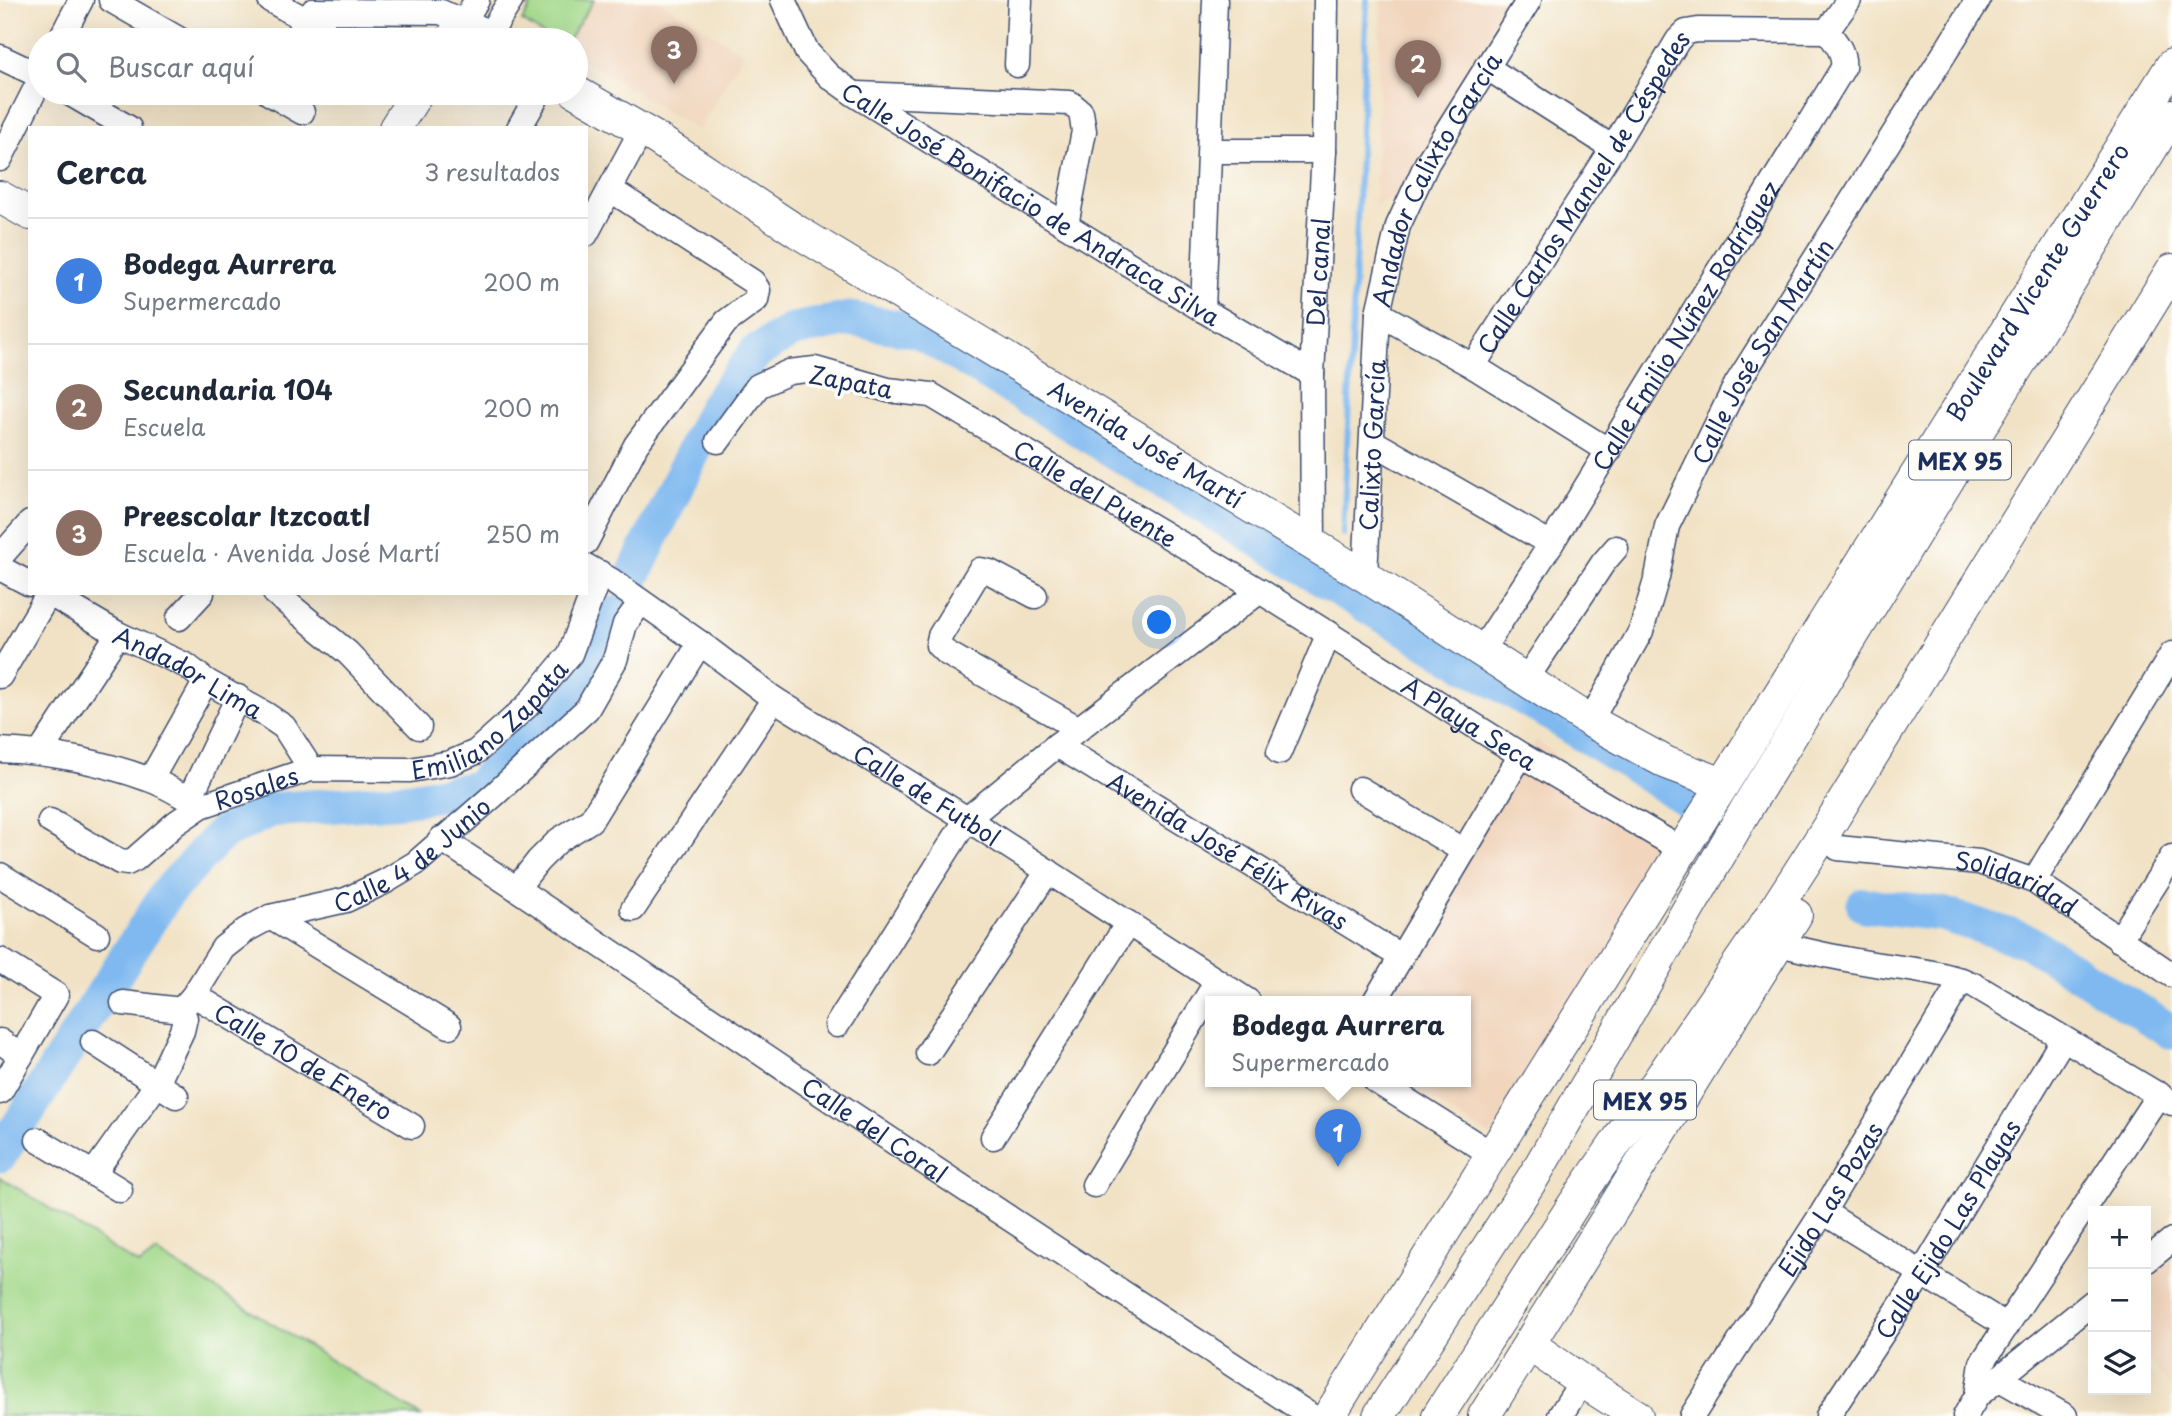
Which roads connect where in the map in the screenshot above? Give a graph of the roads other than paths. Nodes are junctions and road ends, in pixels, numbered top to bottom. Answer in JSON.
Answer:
{"nodes":[{"id":1,"x":81,"y":0,"type":"edge"},
{"id":2,"x":111,"y":0,"type":"edge"},
{"id":3,"x":270,"y":0,"type":"edge"},
{"id":4,"x":511,"y":0,"type":"edge"},
{"id":5,"x":783,"y":0,"type":"edge"},
{"id":6,"x":1020,"y":0,"type":"edge"},
{"id":7,"x":1215,"y":0,"type":"edge"},
{"id":8,"x":1326,"y":0,"type":"edge"},
{"id":9,"x":1530,"y":0,"type":"edge"},
{"id":10,"x":1849,"y":0,"type":"edge"},
{"id":11,"x":1978,"y":0,"type":"edge"},
{"id":12,"x":306,"y":18,"type":"edge"},
{"id":13,"x":66,"y":28,"type":"edge"},
{"id":14,"x":159,"y":28,"type":"edge"},
{"id":15,"x":474,"y":28,"type":"edge"},
{"id":16,"x":1827,"y":31,"type":"junction"},
{"id":17,"x":0,"y":57,"type":"edge"},
{"id":18,"x":1017,"y":65,"type":"dead end"},
{"id":19,"x":2172,"y":65,"type":"edge"},
{"id":20,"x":1486,"y":67,"type":"junction"},
{"id":21,"x":28,"y":72,"type":"edge"},
{"id":22,"x":854,"y":94,"type":"junction"},
{"id":23,"x":588,"y":99,"type":"edge"},
{"id":24,"x":28,"y":102,"type":"edge"},
{"id":25,"x":90,"y":105,"type":"edge"},
{"id":26,"x":290,"y":105,"type":"edge"},
{"id":27,"x":408,"y":105,"type":"edge"},
{"id":28,"x":532,"y":105,"type":"edge"},
{"id":29,"x":302,"y":112,"type":"dead end"},
{"id":30,"x":2172,"y":115,"type":"edge"},
{"id":31,"x":126,"y":126,"type":"edge"},
{"id":32,"x":396,"y":126,"type":"edge"},
{"id":33,"x":520,"y":126,"type":"edge"},
{"id":34,"x":640,"y":131,"type":"junction"},
{"id":35,"x":1613,"y":148,"type":"junction"},
{"id":36,"x":1211,"y":151,"type":"junction"},
{"id":37,"x":1324,"y":151,"type":"junction"},
{"id":38,"x":0,"y":159,"type":"edge"},
{"id":39,"x":611,"y":190,"type":"junction"},
{"id":40,"x":0,"y":197,"type":"edge"},
{"id":41,"x":28,"y":214,"type":"edge"},
{"id":42,"x":1066,"y":225,"type":"junction"},
{"id":43,"x":588,"y":230,"type":"edge"},
{"id":44,"x":2172,"y":270,"type":"edge"},
{"id":45,"x":2172,"y":305,"type":"edge"},
{"id":46,"x":1203,"y":310,"type":"junction"},
{"id":47,"x":1378,"y":313,"type":"junction"},
{"id":48,"x":1473,"y":366,"type":"junction"},
{"id":49,"x":1312,"y":374,"type":"junction"},
{"id":50,"x":931,"y":395,"type":"joint"},
{"id":51,"x":718,"y":441,"type":"dead end"},
{"id":52,"x":1373,"y":442,"type":"junction"},
{"id":53,"x":1609,"y":451,"type":"junction"},
{"id":54,"x":588,"y":538,"type":"edge"},
{"id":55,"x":1551,"y":544,"type":"junction"},
{"id":56,"x":1312,"y":545,"type":"junction"},
{"id":57,"x":10,"y":548,"type":"edge"},
{"id":58,"x":1616,"y":548,"type":"dead end"},
{"id":59,"x":599,"y":573,"type":"edge"},
{"id":60,"x":1365,"y":576,"type":"junction"},
{"id":61,"x":28,"y":580,"type":"edge"},
{"id":62,"x":1260,"y":591,"type":"junction"},
{"id":63,"x":47,"y":595,"type":"edge"},
{"id":64,"x":51,"y":595,"type":"edge"},
{"id":65,"x":200,"y":595,"type":"edge"},
{"id":66,"x":277,"y":595,"type":"edge"},
{"id":67,"x":1035,"y":596,"type":"dead end"},
{"id":68,"x":640,"y":602,"type":"junction"},
{"id":69,"x":179,"y":618,"type":"dead end"},
{"id":70,"x":1329,"y":633,"type":"junction"},
{"id":71,"x":118,"y":634,"type":"junction"},
{"id":72,"x":699,"y":643,"type":"junction"},
{"id":73,"x":1482,"y":650,"type":"junction"},
{"id":74,"x":2172,"y":654,"type":"edge"},
{"id":75,"x":0,"y":677,"type":"edge"},
{"id":76,"x":206,"y":681,"type":"junction"},
{"id":77,"x":1525,"y":681,"type":"junction"},
{"id":78,"x":238,"y":697,"type":"junction"},
{"id":79,"x":774,"y":699,"type":"junction"},
{"id":80,"x":1590,"y":721,"type":"junction"},
{"id":81,"x":419,"y":727,"type":"dead end"},
{"id":82,"x":1079,"y":729,"type":"junction"},
{"id":83,"x":1056,"y":745,"type":"junction"},
{"id":84,"x":0,"y":750,"type":"edge"},
{"id":85,"x":41,"y":751,"type":"junction"},
{"id":86,"x":1279,"y":752,"type":"dead end"},
{"id":87,"x":1521,"y":755,"type":"junction"},
{"id":88,"x":311,"y":769,"type":"junction"},
{"id":89,"x":151,"y":779,"type":"junction"},
{"id":90,"x":1723,"y":784,"type":"junction"},
{"id":91,"x":1360,"y":789,"type":"dead end"},
{"id":92,"x":195,"y":803,"type":"junction"},
{"id":93,"x":967,"y":819,"type":"junction"},
{"id":94,"x":50,"y":821,"type":"dead end"},
{"id":95,"x":441,"y":839,"type":"junction"},
{"id":96,"x":1838,"y":848,"type":"junction"},
{"id":97,"x":1464,"y":851,"type":"junction"},
{"id":98,"x":1684,"y":851,"type":"junction"},
{"id":99,"x":2172,"y":858,"type":"edge"},
{"id":100,"x":1048,"y":871,"type":"junction"},
{"id":101,"x":0,"y":875,"type":"edge"},
{"id":102,"x":2034,"y":881,"type":"junction"},
{"id":103,"x":517,"y":888,"type":"junction"},
{"id":104,"x":633,"y":909,"type":"dead end"},
{"id":105,"x":270,"y":917,"type":"junction"},
{"id":106,"x":1128,"y":923,"type":"junction"},
{"id":107,"x":97,"y":934,"type":"dead end"},
{"id":108,"x":2119,"y":940,"type":"junction"},
{"id":109,"x":1779,"y":944,"type":"junction"},
{"id":110,"x":1401,"y":956,"type":"junction"},
{"id":111,"x":0,"y":960,"type":"edge"},
{"id":112,"x":2172,"y":975,"type":"edge"},
{"id":113,"x":1962,"y":980,"type":"junction"},
{"id":114,"x":1217,"y":981,"type":"junction"},
{"id":115,"x":1208,"y":996,"type":"edge"},
{"id":116,"x":1240,"y":996,"type":"edge"},
{"id":117,"x":1378,"y":996,"type":"edge"},
{"id":118,"x":1205,"y":1001,"type":"edge"},
{"id":119,"x":187,"y":1002,"type":"junction"},
{"id":120,"x":123,"y":1003,"type":"dead end"},
{"id":121,"x":837,"y":1025,"type":"dead end"},
{"id":122,"x":449,"y":1026,"type":"dead end"},
{"id":123,"x":2063,"y":1038,"type":"junction"},
{"id":124,"x":0,"y":1041,"type":"edge"},
{"id":125,"x":93,"y":1042,"type":"dead end"},
{"id":126,"x":928,"y":1053,"type":"dead end"},
{"id":127,"x":21,"y":1056,"type":"junction"},
{"id":128,"x":1385,"y":1087,"type":"edge"},
{"id":129,"x":166,"y":1090,"type":"junction"},
{"id":130,"x":0,"y":1092,"type":"edge"},
{"id":131,"x":2166,"y":1098,"type":"edge"},
{"id":132,"x":412,"y":1126,"type":"dead end"},
{"id":133,"x":993,"y":1137,"type":"dead end"},
{"id":134,"x":38,"y":1140,"type":"dead end"},
{"id":135,"x":1493,"y":1155,"type":"junction"},
{"id":136,"x":93,"y":1174,"type":"junction"},
{"id":137,"x":1094,"y":1185,"type":"dead end"},
{"id":138,"x":120,"y":1190,"type":"dead end"},
{"id":139,"x":1823,"y":1212,"type":"junction"},
{"id":140,"x":2172,"y":1240,"type":"edge"},
{"id":141,"x":2151,"y":1257,"type":"edge"},
{"id":142,"x":1923,"y":1273,"type":"junction"},
{"id":143,"x":2088,"y":1306,"type":"edge"},
{"id":144,"x":2007,"y":1326,"type":"junction"},
{"id":145,"x":1530,"y":1345,"type":"junction"},
{"id":146,"x":1998,"y":1378,"type":"junction"},
{"id":147,"x":1582,"y":1381,"type":"junction"},
{"id":148,"x":1971,"y":1406,"type":"edge"},
{"id":149,"x":1488,"y":1410,"type":"edge"},
{"id":150,"x":1311,"y":1416,"type":"edge"},
{"id":151,"x":1329,"y":1416,"type":"edge"},
{"id":152,"x":1379,"y":1416,"type":"edge"},
{"id":153,"x":1438,"y":1416,"type":"edge"},
{"id":154,"x":1460,"y":1416,"type":"edge"},
{"id":155,"x":1560,"y":1416,"type":"edge"},
{"id":156,"x":1637,"y":1416,"type":"edge"},
{"id":157,"x":1692,"y":1416,"type":"edge"},
{"id":158,"x":1828,"y":1416,"type":"edge"},
{"id":159,"x":2065,"y":1416,"type":"edge"}],
"edges":[{"from":1,"to":13,"type":"street"},
{"from":2,"to":14,"type":"street"},
{"from":3,"to":12,"type":"street"},
{"from":4,"to":15,"type":"street"},
{"from":5,"to":22,"type":"street","name":"Calle José Bonifacio de Andraca Silva"},
{"from":6,"to":18,"type":"street"},
{"from":7,"to":36,"type":"street"},
{"from":8,"to":37,"type":"street","name":"Del canal"},
{"from":9,"to":20,"type":"street","name":"Andador Calixto García"},
{"from":10,"to":16,"type":"street"},
{"from":11,"to":80,"type":"street","name":"Calle José San Martín"},
{"from":12,"to":15,"type":"street"},
{"from":16,"to":35,"type":"street","name":"Calle Carlos Manuel de Céspedes"},
{"from":16,"to":53,"type":"street","name":"Calle Emilio Núñez Rodríguez"},
{"from":17,"to":21,"type":"street"},
{"from":19,"to":90,"type":"main road","name":"Boulevard Vicente Guerrero"},
{"from":20,"to":35,"type":"street"},
{"from":20,"to":47,"type":"street","name":"Andador Calixto García"},
{"from":22,"to":42,"type":"street","name":"Calle José Bonifacio de Andraca Silva"},
{"from":22,"to":42,"type":"street"},
{"from":23,"to":34,"type":"main road","name":"Avenida José Martí"},
{"from":24,"to":38,"type":"street"},
{"from":25,"to":31,"type":"street"},
{"from":26,"to":29,"type":"street"},
{"from":27,"to":32,"type":"main road"},
{"from":28,"to":33,"type":"street"},
{"from":30,"to":152,"type":"main road","number":"MEX 95"},
{"from":34,"to":39,"type":"street"},
{"from":34,"to":56,"type":"main road","name":"Avenida José Martí"},
{"from":35,"to":48,"type":"street","name":"Calle Carlos Manuel de Céspedes"},
{"from":36,"to":37,"type":"street"},
{"from":36,"to":46,"type":"street"},
{"from":37,"to":49,"type":"street","name":"Del canal"},
{"from":39,"to":43,"type":"street"},
{"from":39,"to":54,"type":"street"},
{"from":40,"to":41,"type":"main road"},
{"from":42,"to":46,"type":"street","name":"Calle José Bonifacio de Andraca Silva"},
{"from":44,"to":153,"type":"main road","number":"MEX 95"},
{"from":45,"to":96,"type":"main road"},
{"from":46,"to":49,"type":"street","name":"Calle José Bonifacio de Andraca Silva"},
{"from":47,"to":48,"type":"street","name":"Andador Calixto García"},
{"from":47,"to":52,"type":"street","name":"Calixto García"},
{"from":48,"to":53,"type":"street","name":"Andador Calixto García"},
{"from":49,"to":56,"type":"street","name":"Del canal"},
{"from":50,"to":51,"type":"street","name":"Zapata"},
{"from":50,"to":62,"type":"street","name":"Calle del Puente"},
{"from":52,"to":55,"type":"street"},
{"from":52,"to":60,"type":"street","name":"Calixto García"},
{"from":53,"to":55,"type":"street","name":"Calle Emilio Núñez Rodríguez"},
{"from":55,"to":73,"type":"street","name":"Calle Emilio Núñez Rodríguez"},
{"from":56,"to":60,"type":"main road","name":"Avenida José Martí"},
{"from":57,"to":61,"type":"street"},
{"from":58,"to":77,"type":"street"},
{"from":59,"to":68,"type":"street","name":"Calle de Futbol"},
{"from":59,"to":88,"type":"street","name":"Emiliano Zapata"},
{"from":60,"to":73,"type":"main road","name":"Avenida José Martí"},
{"from":62,"to":70,"type":"street","name":"A Playa Seca"},
{"from":62,"to":82,"type":"street"},
{"from":63,"to":75,"type":"street"},
{"from":64,"to":71,"type":"street","name":"Andador Lima"},
{"from":65,"to":69,"type":"street"},
{"from":66,"to":81,"type":"street"},
{"from":67,"to":82,"type":"street"},
{"from":68,"to":72,"type":"street","name":"Calle de Futbol"},
{"from":68,"to":95,"type":"street","name":"Calle 4 de Junio"},
{"from":70,"to":86,"type":"street"},
{"from":70,"to":87,"type":"street","name":"A Playa Seca"},
{"from":71,"to":76,"type":"street","name":"Andador Lima"},
{"from":71,"to":85,"type":"street"},
{"from":72,"to":79,"type":"street","name":"Calle de Futbol"},
{"from":72,"to":103,"type":"street"},
{"from":73,"to":77,"type":"main road","name":"Avenida José Martí"},
{"from":74,"to":102,"type":"street"},
{"from":76,"to":78,"type":"street","name":"Andador Lima"},
{"from":76,"to":89,"type":"street"},
{"from":77,"to":80,"type":"main road","name":"Avenida José Martí"},
{"from":78,"to":88,"type":"street","name":"Andador Lima"},
{"from":78,"to":92,"type":"street"},
{"from":79,"to":93,"type":"street","name":"Calle de Futbol"},
{"from":79,"to":104,"type":"street"},
{"from":80,"to":90,"type":"main road","name":"Avenida José Martí"},
{"from":82,"to":83,"type":"street"},
{"from":83,"to":93,"type":"street"},
{"from":83,"to":110,"type":"street","name":"Avenida José Félix Rivas"},
{"from":84,"to":85,"type":"street"},
{"from":85,"to":89,"type":"street"},
{"from":87,"to":97,"type":"street"},
{"from":87,"to":98,"type":"street","name":"A Playa Seca"},
{"from":88,"to":92,"type":"street","name":"Rosales"},
{"from":89,"to":92,"type":"street"},
{"from":90,"to":98,"type":"main road","name":"Boulevard Vicente Guerrero"},
{"from":91,"to":97,"type":"street"},
{"from":92,"to":94,"type":"street"},
{"from":93,"to":100,"type":"street","name":"Calle de Futbol"},
{"from":93,"to":121,"type":"street"},
{"from":95,"to":103,"type":"street","name":"Calle del Coral"},
{"from":95,"to":105,"type":"street","name":"Calle 4 de Junio"},
{"from":96,"to":102,"type":"street","name":"Solidaridad"},
{"from":96,"to":109,"type":"main road"},
{"from":97,"to":110,"type":"street"},
{"from":98,"to":135,"type":"main road","name":"Boulevard Vicente Guerrero"},
{"from":99,"to":108,"type":"street"},
{"from":100,"to":106,"type":"street","name":"Calle de Futbol"},
{"from":100,"to":126,"type":"street"},
{"from":101,"to":107,"type":"street"},
{"from":102,"to":108,"type":"street","name":"Solidaridad"},
{"from":103,"to":150,"type":"street","name":"Calle del Coral"},
{"from":105,"to":119,"type":"street","name":"Calle 4 de Junio"},
{"from":105,"to":122,"type":"street"},
{"from":106,"to":114,"type":"street","name":"Calle de Futbol"},
{"from":106,"to":133,"type":"street"},
{"from":108,"to":112,"type":"street","name":"Solidaridad"},
{"from":109,"to":113,"type":"street"},
{"from":109,"to":145,"type":"main road"},
{"from":110,"to":117,"type":"street"},
{"from":111,"to":127,"type":"street"},
{"from":113,"to":123,"type":"street"},
{"from":113,"to":139,"type":"street","name":"Ejido Las Pozas"},
{"from":114,"to":115,"type":"street"},
{"from":114,"to":116,"type":"street","name":"Calle de Futbol"},
{"from":118,"to":137,"type":"street"},
{"from":119,"to":120,"type":"street"},
{"from":119,"to":129,"type":"street","name":"Calle 10 de Enero"},
{"from":119,"to":132,"type":"street","name":"Calle 10 de Enero"},
{"from":123,"to":131,"type":"street"},
{"from":123,"to":142,"type":"street","name":"Calle Ejido Las Playas"},
{"from":124,"to":127,"type":"street"},
{"from":125,"to":129,"type":"street"},
{"from":127,"to":130,"type":"street"},
{"from":128,"to":135,"type":"street"},
{"from":129,"to":136,"type":"street","name":"Calle 10 de Enero"},
{"from":131,"to":144,"type":"street"},
{"from":134,"to":136,"type":"street"},
{"from":135,"to":151,"type":"main road","name":"Boulevard Vicente Guerrero"},
{"from":136,"to":138,"type":"street"},
{"from":139,"to":142,"type":"street"},
{"from":139,"to":157,"type":"street","name":"Ejido Las Pozas"},
{"from":140,"to":141,"type":"street"},
{"from":142,"to":144,"type":"street"},
{"from":142,"to":158,"type":"street","name":"Calle Ejido Las Playas"},
{"from":143,"to":146,"type":"street"},
{"from":144,"to":148,"type":"street"},
{"from":145,"to":147,"type":"main road"},
{"from":145,"to":149,"type":"main road"},
{"from":146,"to":148,"type":"street"},
{"from":146,"to":159,"type":"street"},
{"from":147,"to":155,"type":"street"},
{"from":147,"to":156,"type":"main road"},
{"from":149,"to":154,"type":"main road"}]}
